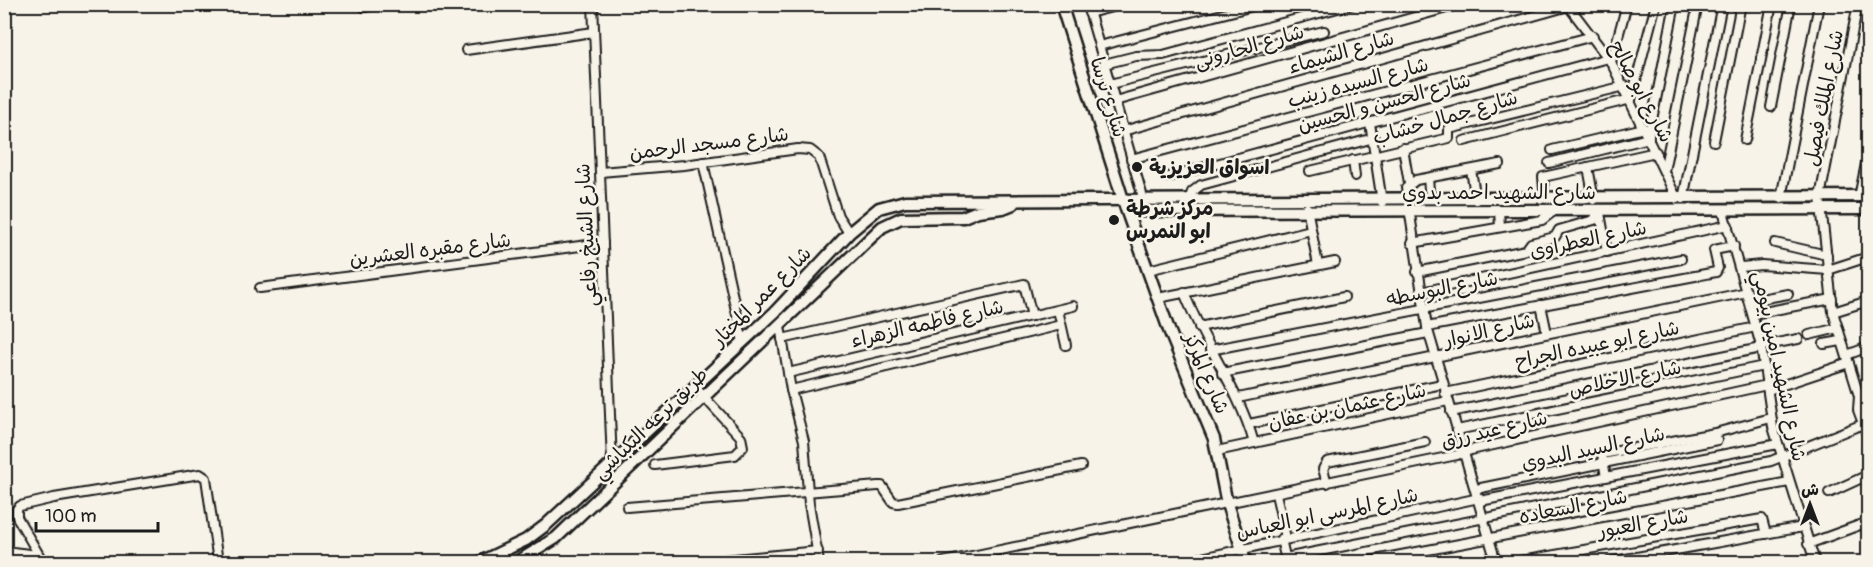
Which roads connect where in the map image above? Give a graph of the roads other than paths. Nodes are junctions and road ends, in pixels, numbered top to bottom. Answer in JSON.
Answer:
{"nodes":[{"id":1,"x":383,"y":4,"type":"edge"},
{"id":2,"x":594,"y":4,"type":"edge"},
{"id":3,"x":1061,"y":4,"type":"edge"},
{"id":4,"x":1124,"y":4,"type":"edge"},
{"id":5,"x":1261,"y":4,"type":"edge"},
{"id":6,"x":1353,"y":4,"type":"edge"},
{"id":7,"x":1461,"y":4,"type":"edge"},
{"id":8,"x":1627,"y":4,"type":"edge"},
{"id":9,"x":1656,"y":4,"type":"edge"},
{"id":10,"x":1675,"y":4,"type":"edge"},
{"id":11,"x":1698,"y":4,"type":"edge"},
{"id":12,"x":1722,"y":4,"type":"edge"},
{"id":13,"x":1741,"y":4,"type":"edge"},
{"id":14,"x":1772,"y":4,"type":"edge"},
{"id":15,"x":1791,"y":4,"type":"edge"},
{"id":16,"x":1820,"y":4,"type":"edge"},
{"id":17,"x":1858,"y":4,"type":"edge"},
{"id":18,"x":1570,"y":6,"type":"edge"},
{"id":19,"x":364,"y":7,"type":"dead end"},
{"id":20,"x":1088,"y":9,"type":"edge"},
{"id":21,"x":1324,"y":31,"type":"dead end"},
{"id":22,"x":594,"y":32,"type":"junction"},
{"id":23,"x":1593,"y":36,"type":"junction"},
{"id":24,"x":1099,"y":46,"type":"junction"},
{"id":25,"x":465,"y":50,"type":"dead end"},
{"id":26,"x":1610,"y":60,"type":"junction"},
{"id":27,"x":1104,"y":64,"type":"junction"},
{"id":28,"x":1110,"y":84,"type":"junction"},
{"id":29,"x":1625,"y":87,"type":"junction"},
{"id":30,"x":1631,"y":100,"type":"junction"},
{"id":31,"x":1115,"y":101,"type":"junction"},
{"id":32,"x":1771,"y":106,"type":"dead end"},
{"id":33,"x":1370,"y":123,"type":"junction"},
{"id":34,"x":1644,"y":128,"type":"junction"},
{"id":35,"x":1123,"y":130,"type":"junction"},
{"id":36,"x":1649,"y":137,"type":"junction"},
{"id":37,"x":1374,"y":138,"type":"junction"},
{"id":38,"x":1745,"y":140,"type":"dead end"},
{"id":39,"x":1464,"y":141,"type":"dead end"},
{"id":40,"x":1714,"y":141,"type":"dead end"},
{"id":41,"x":1402,"y":148,"type":"junction"},
{"id":42,"x":1552,"y":150,"type":"dead end"},
{"id":43,"x":1656,"y":152,"type":"junction"},
{"id":44,"x":1377,"y":154,"type":"junction"},
{"id":45,"x":1869,"y":154,"type":"edge"},
{"id":46,"x":1131,"y":159,"type":"junction"},
{"id":47,"x":1353,"y":160,"type":"junction"},
{"id":48,"x":703,"y":162,"type":"junction"},
{"id":49,"x":1549,"y":163,"type":"dead end"},
{"id":50,"x":1500,"y":164,"type":"dead end"},
{"id":51,"x":1588,"y":167,"type":"junction"},
{"id":52,"x":1471,"y":170,"type":"junction"},
{"id":53,"x":1310,"y":171,"type":"dead end"},
{"id":54,"x":1664,"y":171,"type":"junction"},
{"id":55,"x":600,"y":172,"type":"junction"},
{"id":56,"x":1356,"y":176,"type":"dead end"},
{"id":57,"x":1168,"y":177,"type":"dead end"},
{"id":58,"x":1428,"y":178,"type":"junction"},
{"id":59,"x":1409,"y":183,"type":"junction"},
{"id":60,"x":1544,"y":189,"type":"dead end"},
{"id":61,"x":1429,"y":190,"type":"dead end"},
{"id":62,"x":1864,"y":196,"type":"edge"},
{"id":63,"x":1820,"y":197,"type":"junction"},
{"id":64,"x":1781,"y":198,"type":"junction"},
{"id":65,"x":1680,"y":199,"type":"junction"},
{"id":66,"x":1188,"y":200,"type":"junction"},
{"id":67,"x":1476,"y":200,"type":"junction"},
{"id":68,"x":1020,"y":201,"type":"junction"},
{"id":69,"x":1123,"y":201,"type":"junction"},
{"id":70,"x":1141,"y":201,"type":"junction"},
{"id":71,"x":1382,"y":205,"type":"junction"},
{"id":72,"x":1406,"y":205,"type":"junction"},
{"id":73,"x":1306,"y":206,"type":"junction"},
{"id":74,"x":1598,"y":207,"type":"junction"},
{"id":75,"x":1869,"y":209,"type":"edge"},
{"id":76,"x":1499,"y":210,"type":"junction"},
{"id":77,"x":1821,"y":210,"type":"junction"},
{"id":78,"x":1723,"y":211,"type":"junction"},
{"id":79,"x":1553,"y":212,"type":"junction"},
{"id":80,"x":1728,"y":225,"type":"junction"},
{"id":81,"x":1500,"y":228,"type":"junction"},
{"id":82,"x":1311,"y":230,"type":"junction"},
{"id":83,"x":849,"y":233,"type":"junction"},
{"id":84,"x":1556,"y":233,"type":"junction"},
{"id":85,"x":603,"y":243,"type":"junction"},
{"id":86,"x":1412,"y":243,"type":"junction"},
{"id":87,"x":1775,"y":243,"type":"dead end"},
{"id":88,"x":1734,"y":246,"type":"junction"},
{"id":89,"x":1607,"y":252,"type":"junction"},
{"id":90,"x":1827,"y":255,"type":"junction"},
{"id":91,"x":1869,"y":257,"type":"edge"},
{"id":92,"x":1681,"y":259,"type":"dead end"},
{"id":93,"x":1335,"y":262,"type":"dead end"},
{"id":94,"x":1318,"y":265,"type":"junction"},
{"id":95,"x":1741,"y":267,"type":"junction"},
{"id":96,"x":1148,"y":270,"type":"junction"},
{"id":97,"x":1828,"y":270,"type":"junction"},
{"id":98,"x":1417,"y":272,"type":"junction"},
{"id":99,"x":260,"y":288,"type":"dead end"},
{"id":100,"x":1184,"y":292,"type":"junction"},
{"id":101,"x":1421,"y":292,"type":"junction"},
{"id":102,"x":1747,"y":292,"type":"junction"},
{"id":103,"x":1788,"y":294,"type":"dead end"},
{"id":104,"x":1344,"y":297,"type":"dead end"},
{"id":105,"x":1158,"y":298,"type":"junction"},
{"id":106,"x":1832,"y":299,"type":"junction"},
{"id":107,"x":1750,"y":301,"type":"junction"},
{"id":108,"x":1868,"y":304,"type":"edge"},
{"id":109,"x":1541,"y":305,"type":"junction"},
{"id":110,"x":1073,"y":306,"type":"dead end"},
{"id":111,"x":1424,"y":309,"type":"junction"},
{"id":112,"x":1058,"y":310,"type":"junction"},
{"id":113,"x":1833,"y":312,"type":"junction"},
{"id":114,"x":1753,"y":314,"type":"junction"},
{"id":115,"x":1032,"y":316,"type":"junction"},
{"id":116,"x":780,"y":319,"type":"junction"},
{"id":117,"x":1062,"y":325,"type":"junction"},
{"id":118,"x":1199,"y":327,"type":"junction"},
{"id":119,"x":1756,"y":327,"type":"junction"},
{"id":120,"x":1838,"y":328,"type":"junction"},
{"id":121,"x":1428,"y":330,"type":"junction"},
{"id":122,"x":1547,"y":333,"type":"junction"},
{"id":123,"x":1809,"y":335,"type":"dead end"},
{"id":124,"x":782,"y":339,"type":"junction"},
{"id":125,"x":1798,"y":339,"type":"dead end"},
{"id":126,"x":1841,"y":341,"type":"junction"},
{"id":127,"x":742,"y":342,"type":"junction"},
{"id":128,"x":1824,"y":344,"type":"dead end"},
{"id":129,"x":1066,"y":345,"type":"dead end"},
{"id":130,"x":1761,"y":347,"type":"junction"},
{"id":131,"x":1869,"y":347,"type":"edge"},
{"id":132,"x":1210,"y":350,"type":"junction"},
{"id":133,"x":1435,"y":359,"type":"junction"},
{"id":134,"x":1848,"y":359,"type":"junction"},
{"id":135,"x":726,"y":366,"type":"junction"},
{"id":136,"x":1764,"y":366,"type":"junction"},
{"id":137,"x":788,"y":373,"type":"junction"},
{"id":138,"x":1222,"y":373,"type":"junction"},
{"id":139,"x":1442,"y":384,"type":"junction"},
{"id":140,"x":1768,"y":387,"type":"junction"},
{"id":141,"x":698,"y":390,"type":"junction"},
{"id":142,"x":791,"y":390,"type":"junction"},
{"id":143,"x":1869,"y":392,"type":"edge"},
{"id":144,"x":1859,"y":396,"type":"junction"},
{"id":145,"x":1446,"y":397,"type":"junction"},
{"id":146,"x":1238,"y":398,"type":"junction"},
{"id":147,"x":1451,"y":412,"type":"junction"},
{"id":148,"x":1771,"y":418,"type":"junction"},
{"id":149,"x":1249,"y":424,"type":"junction"},
{"id":150,"x":1863,"y":424,"type":"junction"},
{"id":151,"x":1457,"y":430,"type":"junction"},
{"id":152,"x":1716,"y":436,"type":"junction"},
{"id":153,"x":1869,"y":436,"type":"edge"},
{"id":154,"x":1425,"y":442,"type":"dead end"},
{"id":155,"x":1254,"y":443,"type":"junction"},
{"id":156,"x":1778,"y":444,"type":"junction"},
{"id":157,"x":1217,"y":451,"type":"junction"},
{"id":158,"x":1464,"y":453,"type":"junction"},
{"id":159,"x":1723,"y":454,"type":"junction"},
{"id":160,"x":1782,"y":458,"type":"junction"},
{"id":161,"x":612,"y":463,"type":"junction"},
{"id":162,"x":1603,"y":463,"type":"junction"},
{"id":163,"x":655,"y":465,"type":"dead end"},
{"id":164,"x":1082,"y":466,"type":"dead end"},
{"id":165,"x":1869,"y":475,"type":"edge"},
{"id":166,"x":1606,"y":477,"type":"junction"},
{"id":167,"x":1789,"y":482,"type":"junction"},
{"id":168,"x":1327,"y":483,"type":"junction"},
{"id":169,"x":1476,"y":489,"type":"junction"},
{"id":170,"x":1829,"y":493,"type":"dead end"},
{"id":171,"x":808,"y":494,"type":"junction"},
{"id":172,"x":1276,"y":494,"type":"junction"},
{"id":173,"x":1480,"y":500,"type":"junction"},
{"id":174,"x":580,"y":504,"type":"junction"},
{"id":175,"x":1227,"y":504,"type":"junction"},
{"id":176,"x":627,"y":507,"type":"dead end"},
{"id":177,"x":1484,"y":518,"type":"junction"},
{"id":178,"x":1869,"y":522,"type":"edge"},
{"id":179,"x":1803,"y":527,"type":"junction"},
{"id":180,"x":1766,"y":534,"type":"junction"},
{"id":181,"x":1490,"y":538,"type":"junction"},
{"id":182,"x":1283,"y":539,"type":"junction"},
{"id":183,"x":1808,"y":544,"type":"junction"},
{"id":184,"x":1242,"y":548,"type":"junction"},
{"id":185,"x":4,"y":551,"type":"edge"},
{"id":186,"x":818,"y":551,"type":"junction"},
{"id":187,"x":41,"y":559,"type":"edge"},
{"id":188,"x":1286,"y":560,"type":"edge"},
{"id":189,"x":1496,"y":560,"type":"edge"},
{"id":190,"x":218,"y":562,"type":"edge"},
{"id":191,"x":480,"y":562,"type":"edge"},
{"id":192,"x":517,"y":562,"type":"edge"},
{"id":193,"x":702,"y":562,"type":"edge"},
{"id":194,"x":819,"y":562,"type":"edge"},
{"id":195,"x":943,"y":562,"type":"edge"},
{"id":196,"x":1183,"y":562,"type":"edge"},
{"id":197,"x":1246,"y":562,"type":"edge"},
{"id":198,"x":1364,"y":562,"type":"edge"},
{"id":199,"x":1472,"y":562,"type":"edge"},
{"id":200,"x":1514,"y":562,"type":"edge"},
{"id":201,"x":1609,"y":562,"type":"edge"},
{"id":202,"x":1815,"y":562,"type":"edge"}],
"edges":[{"from":1,"to":19,"type":"street"},
{"from":2,"to":22,"type":"street","name":"شارع الشيخ رفاعي"},
{"from":3,"to":69,"type":"street","name":"شارع ترسا"},
{"from":4,"to":20,"type":"street"},
{"from":5,"to":24,"type":"street"},
{"from":6,"to":27,"type":"street"},
{"from":7,"to":31,"type":"street","name":"شارع الحارونى"},
{"from":8,"to":26,"type":"street"},
{"from":9,"to":30,"type":"street"},
{"from":10,"to":36,"type":"street"},
{"from":11,"to":54,"type":"street"},
{"from":12,"to":65,"type":"street"},
{"from":13,"to":40,"type":"street"},
{"from":14,"to":38,"type":"street"},
{"from":15,"to":32,"type":"street"},
{"from":16,"to":64,"type":"street"},
{"from":17,"to":63,"type":"street","name":"شارع الملك فيصل"},
{"from":18,"to":23,"type":"street","name":"شارع ابو صالح"},
{"from":18,"to":35,"type":"street","name":"شارع الشيماء"},
{"from":20,"to":24,"type":"street"},
{"from":21,"to":28,"type":"street"},
{"from":22,"to":25,"type":"street"},
{"from":22,"to":55,"type":"street","name":"شارع الشيخ رفاعي"},
{"from":23,"to":26,"type":"street","name":"شارع ابو صالح"},
{"from":23,"to":46,"type":"street","name":"شارع السيده زينب"},
{"from":24,"to":27,"type":"street"},
{"from":26,"to":29,"type":"street","name":"شارع ابو صالح"},
{"from":26,"to":33,"type":"street","name":"شارع الحسن و الحسين"},
{"from":27,"to":28,"type":"street"},
{"from":28,"to":31,"type":"street"},
{"from":29,"to":30,"type":"street","name":"شارع ابو صالح"},
{"from":29,"to":41,"type":"street","name":"شارع جمال خشاب"},
{"from":30,"to":34,"type":"street","name":"شارع ابو صالح"},
{"from":30,"to":39,"type":"street"},
{"from":31,"to":35,"type":"street"},
{"from":33,"to":37,"type":"street"},
{"from":33,"to":57,"type":"street","name":"شارع الحسن و الحسين"},
{"from":34,"to":36,"type":"street","name":"شارع ابو صالح"},
{"from":34,"to":42,"type":"street"},
{"from":35,"to":46,"type":"street"},
{"from":36,"to":43,"type":"street","name":"شارع ابو صالح"},
{"from":36,"to":49,"type":"street"},
{"from":37,"to":44,"type":"street"},
{"from":37,"to":66,"type":"street"},
{"from":41,"to":44,"type":"street","name":"شارع جمال خشاب"},
{"from":41,"to":59,"type":"street"},
{"from":43,"to":51,"type":"street"},
{"from":43,"to":54,"type":"street","name":"شارع ابو صالح"},
{"from":44,"to":47,"type":"street","name":"شارع جمال خشاب"},
{"from":44,"to":71,"type":"street"},
{"from":45,"to":62,"type":"street"},
{"from":46,"to":70,"type":"street"},
{"from":47,"to":53,"type":"street","name":"شارع جمال خشاب"},
{"from":47,"to":56,"type":"street"},
{"from":48,"to":55,"type":"street","name":"شارع مسجد الرحمن"},
{"from":48,"to":83,"type":"street","name":"شارع مسجد الرحمن"},
{"from":48,"to":127,"type":"street"},
{"from":50,"to":52,"type":"street"},
{"from":51,"to":60,"type":"street"},
{"from":51,"to":74,"type":"street"},
{"from":52,"to":58,"type":"street"},
{"from":52,"to":67,"type":"street"},
{"from":54,"to":65,"type":"street","name":"شارع ابو صالح"},
{"from":55,"to":85,"type":"street","name":"شارع الشيخ رفاعي"},
{"from":58,"to":59,"type":"street"},
{"from":58,"to":61,"type":"street"},
{"from":59,"to":72,"type":"street"},
{"from":62,"to":63,"type":"street","name":"شارع الشهيد احمد بدوي"},
{"from":63,"to":64,"type":"street","name":"شارع الشهيد احمد بدوي"},
{"from":63,"to":77,"type":"street","name":"شارع الملك فيصل"},
{"from":64,"to":65,"type":"street","name":"شارع الشهيد احمد بدوي"},
{"from":65,"to":74,"type":"street","name":"شارع الشهيد احمد بدوي"},
{"from":66,"to":70,"type":"street","name":"شارع الشهيد احمد بدوي"},
{"from":66,"to":73,"type":"street","name":"شارع الشهيد احمد بدوي"},
{"from":67,"to":72,"type":"street","name":"شارع الشهيد احمد بدوي"},
{"from":67,"to":74,"type":"street","name":"شارع الشهيد احمد بدوي"},
{"from":68,"to":69,"type":"street","name":"شارع عمر المختار"},
{"from":68,"to":83,"type":"street","name":"شارع عمر المختار"},
{"from":68,"to":116,"type":"street","name":"طريق ترعه البكباشي"},
{"from":69,"to":70,"type":"street","name":"شارع الشهيد احمد بدوي"},
{"from":69,"to":96,"type":"street","name":"شارع المركز"},
{"from":70,"to":73,"type":"street","name":"شارع الشهيد احمد بدوي"},
{"from":71,"to":72,"type":"street","name":"شارع الشهيد احمد بدوي"},
{"from":71,"to":73,"type":"street","name":"شارع الشهيد احمد بدوي"},
{"from":72,"to":76,"type":"street","name":"شارع الشهيد احمد بدوي"},
{"from":72,"to":86,"type":"street"},
{"from":73,"to":82,"type":"street"},
{"from":74,"to":78,"type":"street","name":"شارع الشهيد احمد بدوي"},
{"from":74,"to":79,"type":"street","name":"شارع الشهيد احمد بدوي"},
{"from":74,"to":84,"type":"street"},
{"from":74,"to":89,"type":"street"},
{"from":75,"to":77,"type":"street","name":"شارع الشهيد احمد بدوي"},
{"from":76,"to":79,"type":"street","name":"شارع الشهيد احمد بدوي"},
{"from":76,"to":81,"type":"street"},
{"from":77,"to":78,"type":"street","name":"شارع الشهيد احمد بدوي"},
{"from":77,"to":90,"type":"street","name":"شارع الملك فيصل"},
{"from":78,"to":80,"type":"street","name":"شارع الشهيد امين بيومي"},
{"from":79,"to":81,"type":"street"},
{"from":79,"to":84,"type":"street"},
{"from":80,"to":88,"type":"street","name":"شارع الشهيد امين بيومي"},
{"from":80,"to":89,"type":"street","name":"شارع العطراوى"},
{"from":81,"to":86,"type":"street"},
{"from":82,"to":94,"type":"street"},
{"from":82,"to":96,"type":"street"},
{"from":83,"to":116,"type":"street","name":"شارع عمر المختار"},
{"from":84,"to":98,"type":"street"},
{"from":85,"to":99,"type":"street","name":"شارع مقبره العشرين"},
{"from":85,"to":161,"type":"street","name":"شارع الشيخ رفاعي"},
{"from":86,"to":98,"type":"street"},
{"from":87,"to":90,"type":"street"},
{"from":88,"to":95,"type":"street","name":"شارع الشهيد امين بيومي"},
{"from":88,"to":109,"type":"street"},
{"from":89,"to":101,"type":"street","name":"شارع العطراوى"},
{"from":90,"to":97,"type":"street","name":"شارع الملك فيصل"},
{"from":91,"to":97,"type":"street"},
{"from":92,"to":111,"type":"street","name":"شارع البوسطه"},
{"from":93,"to":94,"type":"street"},
{"from":94,"to":100,"type":"street"},
{"from":95,"to":97,"type":"street"},
{"from":95,"to":102,"type":"street","name":"شارع الشهيد امين بيومي"},
{"from":96,"to":105,"type":"street","name":"شارع المركز"},
{"from":97,"to":106,"type":"street","name":"شارع الملك فيصل"},
{"from":98,"to":101,"type":"street"},
{"from":100,"to":105,"type":"street"},
{"from":100,"to":118,"type":"street"},
{"from":101,"to":111,"type":"street"},
{"from":102,"to":107,"type":"street","name":"شارع الشهيد امين بيومي"},
{"from":102,"to":122,"type":"street","name":"شارع الانوار"},
{"from":103,"to":107,"type":"street"},
{"from":104,"to":118,"type":"street"},
{"from":105,"to":157,"type":"street","name":"شارع المركز"},
{"from":106,"to":113,"type":"street","name":"شارع الملك فيصل"},
{"from":106,"to":114,"type":"street"},
{"from":107,"to":114,"type":"street","name":"شارع الشهيد امين بيومي"},
{"from":108,"to":113,"type":"street"},
{"from":109,"to":121,"type":"street"},
{"from":109,"to":122,"type":"street"},
{"from":110,"to":112,"type":"street","name":"شارع فاطمه الزهراء"},
{"from":111,"to":121,"type":"street"},
{"from":111,"to":132,"type":"street","name":"شارع البوسطه"},
{"from":112,"to":115,"type":"street","name":"شارع فاطمه الزهراء"},
{"from":112,"to":117,"type":"street"},
{"from":113,"to":120,"type":"street","name":"شارع الملك فيصل"},
{"from":114,"to":119,"type":"street","name":"شارع الشهيد امين بيومي"},
{"from":115,"to":124,"type":"street"},
{"from":115,"to":137,"type":"street","name":"شارع فاطمه الزهراء"},
{"from":116,"to":124,"type":"street"},
{"from":116,"to":127,"type":"street","name":"شارع عمر المختار"},
{"from":116,"to":135,"type":"street","name":"طريق ترعه البكباشي"},
{"from":117,"to":129,"type":"street"},
{"from":117,"to":142,"type":"street"},
{"from":118,"to":132,"type":"street"},
{"from":119,"to":130,"type":"street","name":"شارع الشهيد امين بيومي"},
{"from":119,"to":145,"type":"street","name":"شارع ابو عبيده الجراح"},
{"from":120,"to":123,"type":"street"},
{"from":120,"to":126,"type":"street","name":"شارع الملك فيصل"},
{"from":121,"to":133,"type":"street"},
{"from":121,"to":138,"type":"street"},
{"from":122,"to":133,"type":"street","name":"شارع الانوار"},
{"from":124,"to":137,"type":"street"},
{"from":125,"to":130,"type":"street"},
{"from":126,"to":128,"type":"street"},
{"from":126,"to":134,"type":"street","name":"شارع الملك فيصل"},
{"from":127,"to":135,"type":"street","name":"شارع عمر المختار"},
{"from":130,"to":136,"type":"street","name":"شارع الشهيد امين بيومي"},
{"from":130,"to":147,"type":"street"},
{"from":131,"to":134,"type":"street","name":"شارع عيد رزق"},
{"from":132,"to":138,"type":"street"},
{"from":133,"to":139,"type":"street"},
{"from":133,"to":146,"type":"street","name":"شارع الانوار"},
{"from":134,"to":140,"type":"street","name":"شارع عيد رزق"},
{"from":134,"to":144,"type":"street","name":"شارع الملك فيصل"},
{"from":135,"to":141,"type":"street","name":"شارع عمر المختار"},
{"from":136,"to":140,"type":"street","name":"شارع الشهيد امين بيومي"},
{"from":136,"to":151,"type":"street","name":"شارع الاخلاص"},
{"from":137,"to":142,"type":"street"},
{"from":138,"to":146,"type":"street"},
{"from":139,"to":145,"type":"street"},
{"from":139,"to":149,"type":"street"},
{"from":140,"to":148,"type":"street","name":"شارع الشهيد امين بيومي"},
{"from":140,"to":158,"type":"street","name":"شارع عيد رزق"},
{"from":141,"to":161,"type":"street","name":"شارع عمر المختار"},
{"from":141,"to":163,"type":"street"},
{"from":141,"to":174,"type":"street","name":"طريق ترعه البكباشي"},
{"from":142,"to":171,"type":"street"},
{"from":143,"to":144,"type":"street"},
{"from":144,"to":150,"type":"street","name":"شارع الملك فيصل"},
{"from":145,"to":147,"type":"street"},
{"from":145,"to":155,"type":"street","name":"شارع عثمان بن عفان"},
{"from":146,"to":149,"type":"street"},
{"from":147,"to":151,"type":"street"},
{"from":148,"to":152,"type":"street"},
{"from":148,"to":156,"type":"street","name":"شارع الشهيد امين بيومي"},
{"from":149,"to":155,"type":"street"},
{"from":150,"to":153,"type":"street","name":"شارع الملك فيصل"},
{"from":150,"to":160,"type":"street"},
{"from":151,"to":158,"type":"street"},
{"from":152,"to":159,"type":"street"},
{"from":152,"to":162,"type":"street"},
{"from":154,"to":168,"type":"street"},
{"from":155,"to":157,"type":"street","name":"شارع عثمان بن عفان"},
{"from":156,"to":159,"type":"street","name":"شارع المرسى ابو العباس"},
{"from":156,"to":160,"type":"street","name":"شارع الشهيد امين بيومي"},
{"from":157,"to":175,"type":"street","name":"شارع المركز"},
{"from":158,"to":168,"type":"street","name":"شارع عيد رزق"},
{"from":158,"to":169,"type":"street"},
{"from":159,"to":166,"type":"street","name":"شارع المرسى ابو العباس"},
{"from":160,"to":167,"type":"street","name":"شارع الشهيد امين بيومي"},
{"from":160,"to":177,"type":"street"},
{"from":161,"to":174,"type":"street","name":"شارع عمر المختار"},
{"from":162,"to":166,"type":"street"},
{"from":162,"to":169,"type":"street","name":"شارع السيد البدوي"},
{"from":164,"to":171,"type":"street"},
{"from":165,"to":170,"type":"street"},
{"from":166,"to":173,"type":"street","name":"شارع المرسى ابو العباس"},
{"from":167,"to":179,"type":"street","name":"شارع الشهيد امين بيومي"},
{"from":167,"to":181,"type":"street","name":"شارع السعاده"},
{"from":168,"to":172,"type":"street","name":"شارع عيد رزق"},
{"from":169,"to":173,"type":"street"},
{"from":171,"to":176,"type":"street"},
{"from":171,"to":186,"type":"street"},
{"from":172,"to":175,"type":"street","name":"شارع عيد رزق"},
{"from":172,"to":182,"type":"street"},
{"from":173,"to":177,"type":"street"},
{"from":173,"to":182,"type":"street","name":"شارع المرسى ابو العباس"},
{"from":174,"to":191,"type":"street","name":"شارع عمر المختار"},
{"from":174,"to":192,"type":"street","name":"طريق ترعه البكباشي"},
{"from":175,"to":184,"type":"street","name":"شارع المركز"},
{"from":175,"to":195,"type":"street","name":"شارع عيد رزق"},
{"from":177,"to":181,"type":"street"},
{"from":177,"to":188,"type":"street"},
{"from":178,"to":183,"type":"street"},
{"from":179,"to":180,"type":"street"},
{"from":179,"to":183,"type":"street","name":"شارع الشهيد امين بيومي"},
{"from":180,"to":200,"type":"street","name":"شارع العبور"},
{"from":180,"to":201,"type":"street"},
{"from":181,"to":189,"type":"street"},
{"from":181,"to":198,"type":"street","name":"شارع السعاده"},
{"from":182,"to":184,"type":"street","name":"شارع المرسى ابو العباس"},
{"from":182,"to":188,"type":"street"},
{"from":183,"to":202,"type":"street","name":"شارع الشهيد امين بيومي"},
{"from":184,"to":196,"type":"street","name":"شارع المرسى ابو العباس"},
{"from":184,"to":197,"type":"street","name":"شارع المركز"},
{"from":185,"to":187,"type":"street"},
{"from":186,"to":193,"type":"street"},
{"from":186,"to":194,"type":"street"},
{"from":187,"to":190,"type":"street"},
{"from":189,"to":199,"type":"street"}]}
